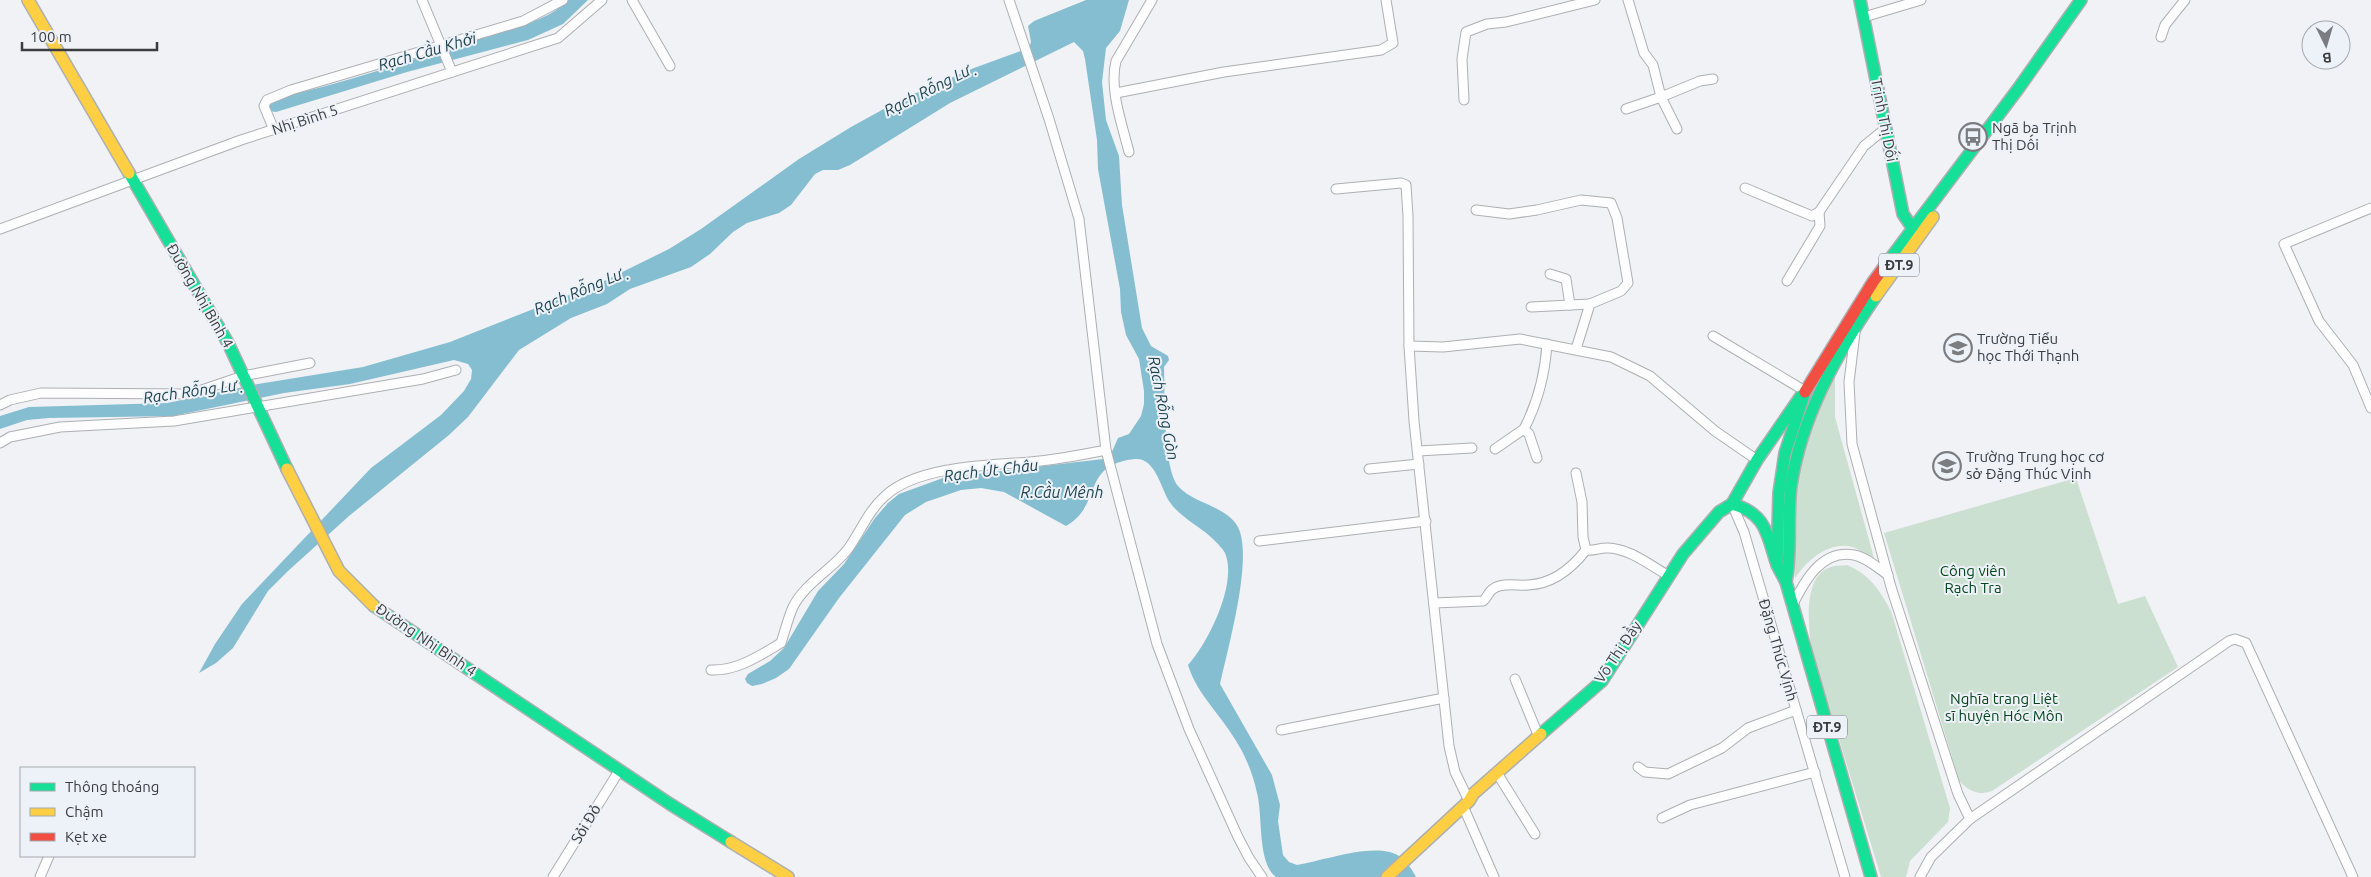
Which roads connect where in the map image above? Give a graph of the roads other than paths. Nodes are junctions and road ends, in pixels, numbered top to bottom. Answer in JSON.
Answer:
{"nodes":[{"id":1,"x":28,"y":0,"type":"edge"},
{"id":2,"x":422,"y":0,"type":"edge"},
{"id":3,"x":563,"y":0,"type":"edge"},
{"id":4,"x":602,"y":0,"type":"edge"},
{"id":5,"x":632,"y":0,"type":"edge"},
{"id":6,"x":1009,"y":0,"type":"edge"},
{"id":7,"x":1152,"y":0,"type":"edge"},
{"id":8,"x":1386,"y":0,"type":"edge"},
{"id":9,"x":1595,"y":0,"type":"edge"},
{"id":10,"x":1628,"y":0,"type":"edge"},
{"id":11,"x":1860,"y":0,"type":"edge"},
{"id":12,"x":1921,"y":0,"type":"edge"},
{"id":13,"x":2081,"y":0,"type":"edge"},
{"id":14,"x":2090,"y":0,"type":"edge"},
{"id":15,"x":2185,"y":0,"type":"edge"},
{"id":16,"x":1864,"y":17,"type":"junction"},
{"id":17,"x":2161,"y":37,"type":"dead end"},
{"id":18,"x":442,"y":46,"type":"junction"},
{"id":19,"x":670,"y":66,"type":"dead end"},
{"id":20,"x":451,"y":69,"type":"junction"},
{"id":21,"x":1713,"y":79,"type":"dead end"},
{"id":22,"x":1116,"y":93,"type":"junction"},
{"id":23,"x":1661,"y":97,"type":"junction"},
{"id":24,"x":1464,"y":100,"type":"dead end"},
{"id":25,"x":1626,"y":109,"type":"dead end"},
{"id":26,"x":1886,"y":128,"type":"junction"},
{"id":27,"x":1676,"y":129,"type":"dead end"},
{"id":28,"x":274,"y":130,"type":"junction"},
{"id":29,"x":1128,"y":152,"type":"dead end"},
{"id":30,"x":134,"y":181,"type":"junction"},
{"id":31,"x":1336,"y":188,"type":"dead end"},
{"id":32,"x":1745,"y":188,"type":"dead end"},
{"id":33,"x":2371,"y":208,"type":"edge"},
{"id":34,"x":1476,"y":210,"type":"dead end"},
{"id":35,"x":1819,"y":212,"type":"junction"},
{"id":36,"x":0,"y":229,"type":"edge"},
{"id":37,"x":1916,"y":232,"type":"junction"},
{"id":38,"x":1550,"y":274,"type":"dead end"},
{"id":39,"x":1788,"y":281,"type":"dead end"},
{"id":40,"x":1590,"y":304,"type":"junction"},
{"id":41,"x":1570,"y":305,"type":"junction"},
{"id":42,"x":1531,"y":307,"type":"dead end"},
{"id":43,"x":1856,"y":326,"type":"junction"},
{"id":44,"x":1713,"y":336,"type":"dead end"},
{"id":45,"x":1547,"y":344,"type":"junction"},
{"id":46,"x":1410,"y":346,"type":"junction"},
{"id":47,"x":1576,"y":349,"type":"junction"},
{"id":48,"x":310,"y":363,"type":"dead end"},
{"id":49,"x":456,"y":370,"type":"dead end"},
{"id":50,"x":245,"y":380,"type":"junction"},
{"id":51,"x":1805,"y":391,"type":"junction"},
{"id":52,"x":255,"y":403,"type":"junction"},
{"id":53,"x":0,"y":405,"type":"edge"},
{"id":54,"x":2371,"y":408,"type":"edge"},
{"id":55,"x":1524,"y":429,"type":"junction"},
{"id":56,"x":0,"y":443,"type":"edge"},
{"id":57,"x":1472,"y":448,"type":"dead end"},
{"id":58,"x":1495,"y":449,"type":"dead end"},
{"id":59,"x":1418,"y":451,"type":"junction"},
{"id":60,"x":1106,"y":453,"type":"junction"},
{"id":61,"x":1537,"y":458,"type":"dead end"},
{"id":62,"x":1757,"y":460,"type":"junction"},
{"id":63,"x":1419,"y":464,"type":"junction"},
{"id":64,"x":1369,"y":468,"type":"dead end"},
{"id":65,"x":1576,"y":473,"type":"dead end"},
{"id":66,"x":1732,"y":504,"type":"junction"},
{"id":67,"x":1426,"y":521,"type":"junction"},
{"id":68,"x":1259,"y":541,"type":"dead end"},
{"id":69,"x":1586,"y":550,"type":"junction"},
{"id":70,"x":1777,"y":565,"type":"junction"},
{"id":71,"x":1888,"y":575,"type":"junction"},
{"id":72,"x":1669,"y":576,"type":"junction"},
{"id":73,"x":1786,"y":582,"type":"junction"},
{"id":74,"x":1434,"y":603,"type":"junction"},
{"id":75,"x":1792,"y":606,"type":"junction"},
{"id":76,"x":711,"y":670,"type":"dead end"},
{"id":77,"x":1515,"y":679,"type":"dead end"},
{"id":78,"x":1444,"y":698,"type":"junction"},
{"id":79,"x":1796,"y":710,"type":"junction"},
{"id":80,"x":1281,"y":730,"type":"dead end"},
{"id":81,"x":1539,"y":737,"type":"junction"},
{"id":82,"x":1638,"y":767,"type":"dead end"},
{"id":83,"x":618,"y":770,"type":"junction"},
{"id":84,"x":1815,"y":772,"type":"junction"},
{"id":85,"x":1497,"y":773,"type":"junction"},
{"id":86,"x":1466,"y":803,"type":"junction"},
{"id":87,"x":1662,"y":818,"type":"dead end"},
{"id":88,"x":1970,"y":819,"type":"junction"},
{"id":89,"x":1535,"y":834,"type":"dead end"},
{"id":90,"x":49,"y":857,"type":"edge"},
{"id":91,"x":40,"y":877,"type":"edge"},
{"id":92,"x":553,"y":877,"type":"edge"},
{"id":93,"x":788,"y":877,"type":"edge"},
{"id":94,"x":1262,"y":877,"type":"edge"},
{"id":95,"x":1387,"y":877,"type":"edge"},
{"id":96,"x":1494,"y":877,"type":"edge"},
{"id":97,"x":1846,"y":877,"type":"edge"},
{"id":98,"x":1871,"y":877,"type":"edge"},
{"id":99,"x":1920,"y":877,"type":"edge"},
{"id":100,"x":2353,"y":877,"type":"edge"}],
"edges":[{"from":1,"to":30,"type":"street","name":"Đường Nhị Bình 4"},
{"from":2,"to":18,"type":"street"},
{"from":3,"to":18,"type":"street"},
{"from":4,"to":20,"type":"street","name":"Nhị Bình 5"},
{"from":5,"to":19,"type":"street"},
{"from":6,"to":60,"type":"street"},
{"from":7,"to":22,"type":"street"},
{"from":8,"to":22,"type":"street"},
{"from":9,"to":24,"type":"street"},
{"from":10,"to":23,"type":"street"},
{"from":11,"to":16,"type":"street","name":"Trịnh Thị Dối"},
{"from":12,"to":16,"type":"street"},
{"from":13,"to":37,"type":"street","number":"ĐT.9"},
{"from":14,"to":37,"type":"street","number":"ĐT.9"},
{"from":15,"to":17,"type":"street"},
{"from":16,"to":26,"type":"street","name":"Trịnh Thị Dối"},
{"from":18,"to":20,"type":"street"},
{"from":18,"to":28,"type":"street"},
{"from":20,"to":28,"type":"street","name":"Nhị Bình 5"},
{"from":21,"to":23,"type":"street"},
{"from":22,"to":29,"type":"street"},
{"from":23,"to":25,"type":"street"},
{"from":23,"to":27,"type":"street"},
{"from":26,"to":35,"type":"street"},
{"from":26,"to":37,"type":"street","name":"Trịnh Thị Dối"},
{"from":28,"to":30,"type":"street","name":"Nhị Bình 5"},
{"from":30,"to":36,"type":"street","name":"Nhị Bình 5"},
{"from":30,"to":50,"type":"street","name":"Đường Nhị Bình 4"},
{"from":31,"to":46,"type":"street"},
{"from":32,"to":35,"type":"street"},
{"from":33,"to":54,"type":"street"},
{"from":34,"to":40,"type":"street"},
{"from":35,"to":39,"type":"street"},
{"from":37,"to":43,"type":"street","number":"ĐT.9"},
{"from":37,"to":51,"type":"street","number":"ĐT.9"},
{"from":38,"to":41,"type":"street"},
{"from":40,"to":41,"type":"street"},
{"from":40,"to":47,"type":"street"},
{"from":41,"to":42,"type":"street"},
{"from":43,"to":71,"type":"street"},
{"from":43,"to":73,"type":"street","number":"ĐT.9"},
{"from":44,"to":51,"type":"street"},
{"from":45,"to":46,"type":"street"},
{"from":45,"to":47,"type":"street"},
{"from":45,"to":55,"type":"street"},
{"from":46,"to":59,"type":"street"},
{"from":47,"to":62,"type":"street"},
{"from":48,"to":50,"type":"street"},
{"from":49,"to":52,"type":"street"},
{"from":50,"to":52,"type":"street","name":"Đường Nhị Bình 4"},
{"from":50,"to":53,"type":"street"},
{"from":51,"to":62,"type":"street","name":"Võ Thị Đầy"},
{"from":51,"to":70,"type":"street","number":"ĐT.9"},
{"from":52,"to":56,"type":"street"},
{"from":52,"to":83,"type":"street","name":"Đường Nhị Bình 4"},
{"from":55,"to":58,"type":"street"},
{"from":55,"to":61,"type":"street"},
{"from":57,"to":59,"type":"street"},
{"from":59,"to":63,"type":"street"},
{"from":60,"to":76,"type":"street"},
{"from":60,"to":94,"type":"street"},
{"from":62,"to":66,"type":"street","name":"Võ Thị Đầy"},
{"from":63,"to":64,"type":"street"},
{"from":63,"to":67,"type":"street"},
{"from":65,"to":69,"type":"street"},
{"from":66,"to":70,"type":"street"},
{"from":66,"to":72,"type":"street","name":"Võ Thị Đầy"},
{"from":66,"to":79,"type":"street","name":"Đặng Thúc Vịnh"},
{"from":67,"to":68,"type":"street"},
{"from":67,"to":74,"type":"street"},
{"from":69,"to":72,"type":"street"},
{"from":69,"to":74,"type":"street"},
{"from":70,"to":73,"type":"street","number":"ĐT.9"},
{"from":71,"to":75,"type":"street"},
{"from":71,"to":88,"type":"street"},
{"from":72,"to":81,"type":"street","name":"Võ Thị Đầy"},
{"from":73,"to":75,"type":"street","number":"ĐT.9"},
{"from":74,"to":78,"type":"street"},
{"from":75,"to":98,"type":"street","number":"ĐT.9"},
{"from":77,"to":81,"type":"street"},
{"from":78,"to":80,"type":"street"},
{"from":78,"to":86,"type":"street"},
{"from":79,"to":82,"type":"street"},
{"from":79,"to":84,"type":"street","name":"Đặng Thúc Vịnh"},
{"from":81,"to":85,"type":"street","name":"Võ Thị Đầy"},
{"from":83,"to":92,"type":"street","name":"Sỏi Đỏ"},
{"from":83,"to":93,"type":"street","name":"Đường Nhị Bình 4"},
{"from":84,"to":87,"type":"street"},
{"from":84,"to":97,"type":"street","name":"Đặng Thúc Vịnh"},
{"from":85,"to":86,"type":"street","name":"Võ Thị Đầy"},
{"from":85,"to":89,"type":"street"},
{"from":86,"to":95,"type":"street","name":"Võ Thị Đầy"},
{"from":86,"to":96,"type":"street"},
{"from":88,"to":99,"type":"street"},
{"from":88,"to":100,"type":"street"},
{"from":90,"to":91,"type":"street"}]}
